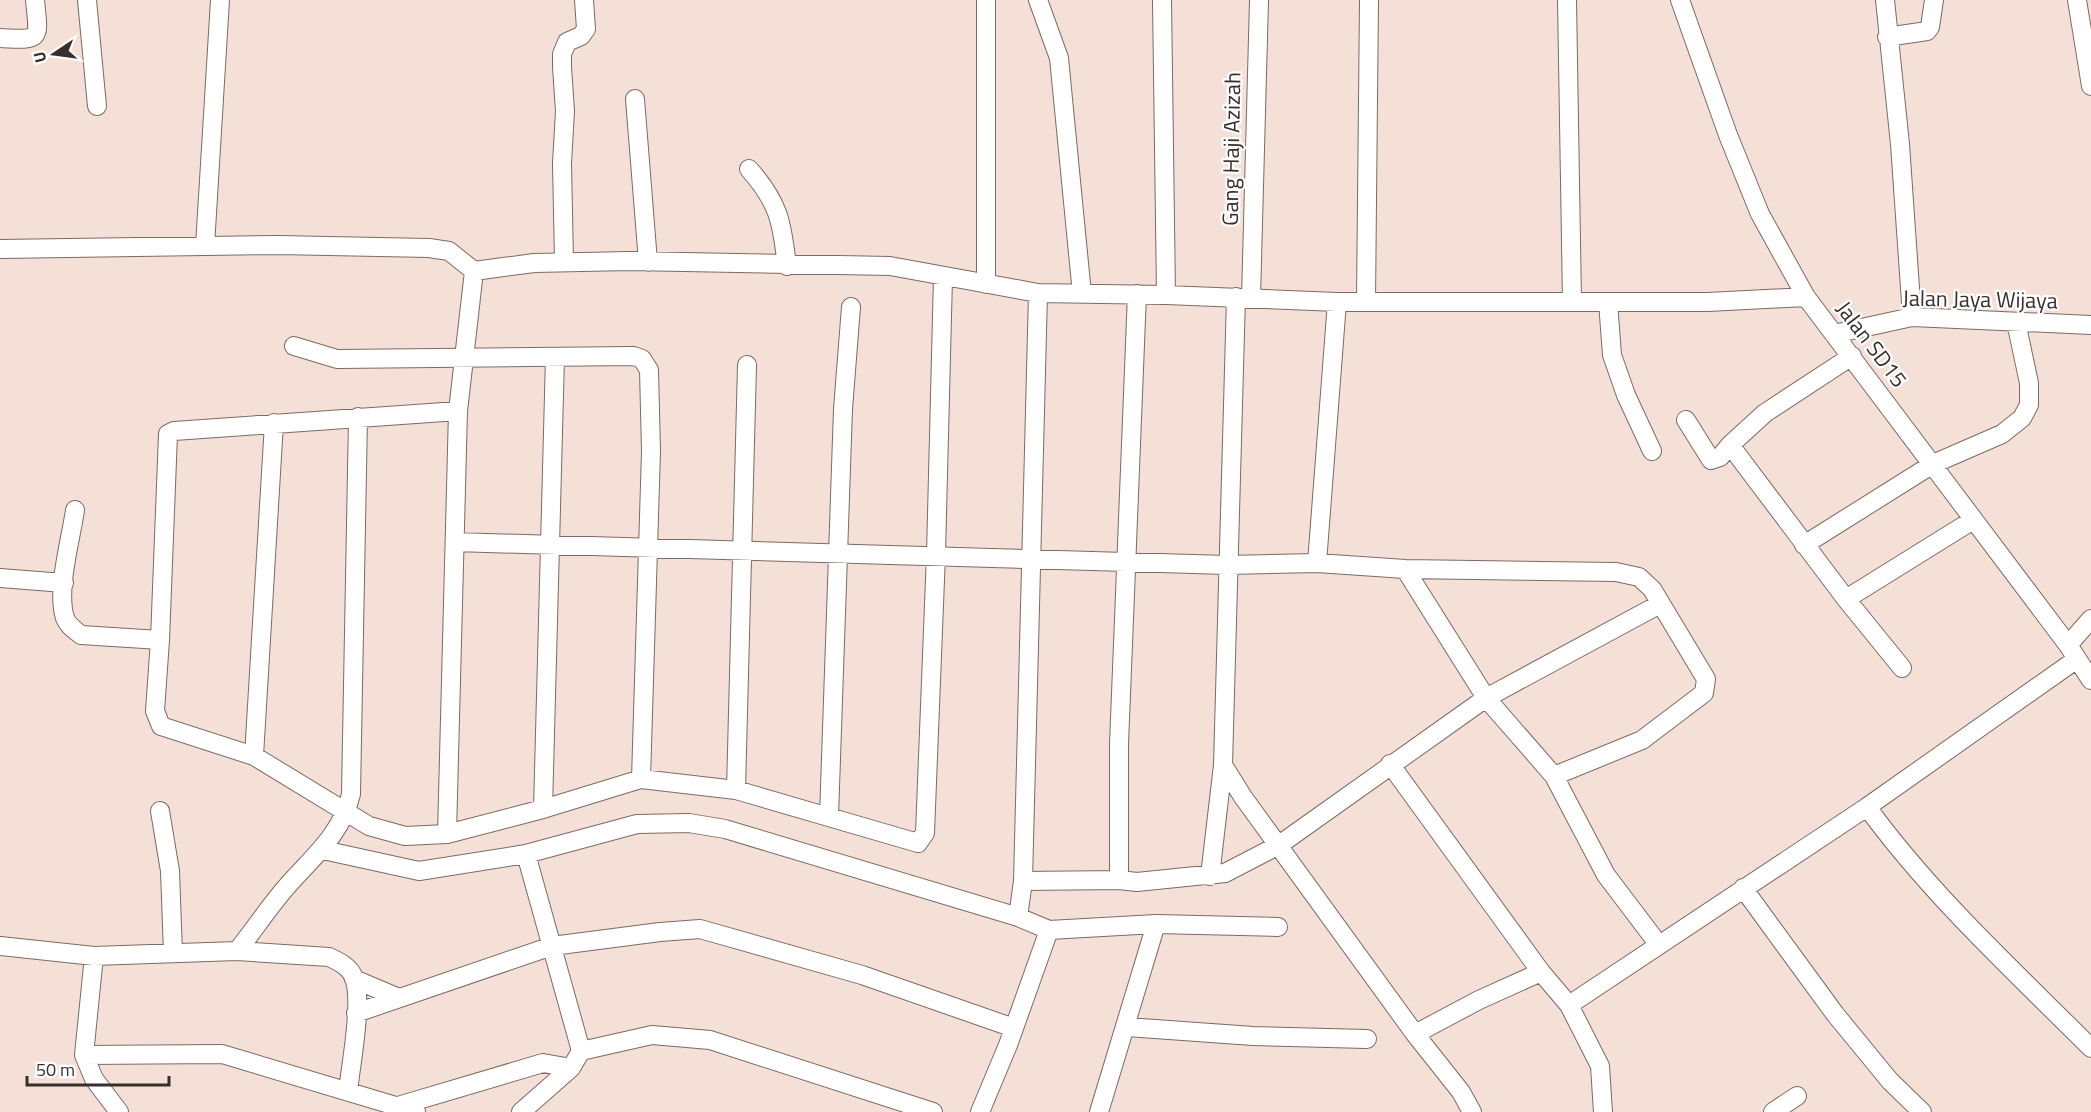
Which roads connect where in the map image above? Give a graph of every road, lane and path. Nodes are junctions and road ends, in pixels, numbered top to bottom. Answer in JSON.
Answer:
{"nodes":[{"id":1,"x":35,"y":0,"type":"edge"},
{"id":2,"x":87,"y":0,"type":"edge"},
{"id":3,"x":220,"y":0,"type":"edge"},
{"id":4,"x":584,"y":0,"type":"edge"},
{"id":5,"x":986,"y":0,"type":"edge"},
{"id":6,"x":1038,"y":0,"type":"edge"},
{"id":7,"x":1162,"y":0,"type":"edge"},
{"id":8,"x":1259,"y":0,"type":"edge"},
{"id":9,"x":1369,"y":0,"type":"edge"},
{"id":10,"x":1567,"y":0,"type":"edge"},
{"id":11,"x":1680,"y":0,"type":"edge"},
{"id":12,"x":1885,"y":0,"type":"edge"},
{"id":13,"x":1934,"y":0,"type":"edge"},
{"id":14,"x":2077,"y":0,"type":"edge"},
{"id":15,"x":1887,"y":37,"type":"junction"},
{"id":16,"x":0,"y":38,"type":"edge"},
{"id":17,"x":2091,"y":86,"type":"edge"},
{"id":18,"x":635,"y":99,"type":"dead end"},
{"id":19,"x":97,"y":106,"type":"dead end"},
{"id":20,"x":749,"y":169,"type":"dead end"},
{"id":21,"x":206,"y":246,"type":"junction"},
{"id":22,"x":0,"y":249,"type":"edge"},
{"id":23,"x":564,"y":262,"type":"junction"},
{"id":24,"x":648,"y":262,"type":"junction"},
{"id":25,"x":787,"y":266,"type":"junction"},
{"id":26,"x":474,"y":271,"type":"junction"},
{"id":27,"x":943,"y":277,"type":"junction"},
{"id":28,"x":986,"y":284,"type":"junction"},
{"id":29,"x":1038,"y":293,"type":"junction"},
{"id":30,"x":1082,"y":294,"type":"junction"},
{"id":31,"x":1137,"y":294,"type":"junction"},
{"id":32,"x":1166,"y":295,"type":"junction"},
{"id":33,"x":1806,"y":297,"type":"junction"},
{"id":34,"x":1243,"y":298,"type":"junction"},
{"id":35,"x":1337,"y":302,"type":"junction"},
{"id":36,"x":1366,"y":302,"type":"junction"},
{"id":37,"x":1572,"y":302,"type":"junction"},
{"id":38,"x":1608,"y":302,"type":"junction"},
{"id":39,"x":851,"y":307,"type":"dead end"},
{"id":40,"x":1912,"y":317,"type":"junction"},
{"id":41,"x":2016,"y":322,"type":"junction"},
{"id":42,"x":2091,"y":325,"type":"edge"},
{"id":43,"x":1834,"y":334,"type":"junction"},
{"id":44,"x":294,"y":346,"type":"dead end"},
{"id":45,"x":1852,"y":356,"type":"junction"},
{"id":46,"x":555,"y":357,"type":"junction"},
{"id":47,"x":465,"y":358,"type":"junction"},
{"id":48,"x":747,"y":365,"type":"dead end"},
{"id":49,"x":458,"y":411,"type":"junction"},
{"id":50,"x":358,"y":417,"type":"junction"},
{"id":51,"x":1686,"y":420,"type":"dead end"},
{"id":52,"x":274,"y":423,"type":"junction"},
{"id":53,"x":1730,"y":445,"type":"junction"},
{"id":54,"x":1652,"y":451,"type":"dead end"},
{"id":55,"x":1933,"y":464,"type":"junction"},
{"id":56,"x":75,"y":510,"type":"dead end"},
{"id":57,"x":1973,"y":520,"type":"junction"},
{"id":58,"x":455,"y":542,"type":"junction"},
{"id":59,"x":552,"y":543,"type":"junction"},
{"id":60,"x":1804,"y":545,"type":"junction"},
{"id":61,"x":647,"y":547,"type":"junction"},
{"id":62,"x":743,"y":549,"type":"junction"},
{"id":63,"x":838,"y":552,"type":"junction"},
{"id":64,"x":936,"y":554,"type":"junction"},
{"id":65,"x":1032,"y":559,"type":"junction"},
{"id":66,"x":1128,"y":561,"type":"junction"},
{"id":67,"x":1317,"y":563,"type":"junction"},
{"id":68,"x":1227,"y":565,"type":"junction"},
{"id":69,"x":1405,"y":569,"type":"junction"},
{"id":70,"x":0,"y":578,"type":"edge"},
{"id":71,"x":64,"y":584,"type":"junction"},
{"id":72,"x":1846,"y":599,"type":"junction"},
{"id":73,"x":1660,"y":604,"type":"junction"},
{"id":74,"x":2091,"y":619,"type":"edge"},
{"id":75,"x":160,"y":640,"type":"junction"},
{"id":76,"x":2072,"y":652,"type":"junction"},
{"id":77,"x":1902,"y":668,"type":"dead end"},
{"id":78,"x":2091,"y":680,"type":"edge"},
{"id":79,"x":1486,"y":698,"type":"junction"},
{"id":80,"x":254,"y":756,"type":"junction"},
{"id":81,"x":1390,"y":764,"type":"junction"},
{"id":82,"x":1224,"y":765,"type":"junction"},
{"id":83,"x":1554,"y":776,"type":"junction"},
{"id":84,"x":641,"y":779,"type":"junction"},
{"id":85,"x":736,"y":790,"type":"junction"},
{"id":86,"x":1868,"y":807,"type":"junction"},
{"id":87,"x":543,"y":809,"type":"junction"},
{"id":88,"x":160,"y":810,"type":"dead end"},
{"id":89,"x":830,"y":817,"type":"junction"},
{"id":90,"x":344,"y":818,"type":"junction"},
{"id":91,"x":447,"y":834,"type":"junction"},
{"id":92,"x":1279,"y":845,"type":"junction"},
{"id":93,"x":326,"y":847,"type":"junction"},
{"id":94,"x":526,"y":854,"type":"junction"},
{"id":95,"x":1210,"y":876,"type":"junction"},
{"id":96,"x":1119,"y":880,"type":"junction"},
{"id":97,"x":1022,"y":885,"type":"junction"},
{"id":98,"x":1743,"y":888,"type":"junction"},
{"id":99,"x":1019,"y":913,"type":"junction"},
{"id":100,"x":1156,"y":924,"type":"junction"},
{"id":101,"x":1278,"y":927,"type":"dead end"},
{"id":102,"x":1049,"y":930,"type":"junction"},
{"id":103,"x":1659,"y":945,"type":"junction"},
{"id":104,"x":0,"y":946,"type":"edge"},
{"id":105,"x":552,"y":946,"type":"junction"},
{"id":106,"x":237,"y":951,"type":"junction"},
{"id":107,"x":173,"y":953,"type":"junction"},
{"id":108,"x":94,"y":956,"type":"junction"},
{"id":109,"x":1542,"y":972,"type":"junction"},
{"id":110,"x":354,"y":979,"type":"junction"},
{"id":111,"x":399,"y":998,"type":"junction"},
{"id":112,"x":1569,"y":1005,"type":"junction"},
{"id":113,"x":357,"y":1013,"type":"junction"},
{"id":114,"x":1127,"y":1027,"type":"junction"},
{"id":115,"x":1014,"y":1028,"type":"junction"},
{"id":116,"x":1415,"y":1034,"type":"junction"},
{"id":117,"x":1367,"y":1039,"type":"dead end"},
{"id":118,"x":2091,"y":1048,"type":"edge"},
{"id":119,"x":581,"y":1052,"type":"junction"},
{"id":120,"x":84,"y":1055,"type":"junction"},
{"id":121,"x":571,"y":1068,"type":"junction"},
{"id":122,"x":348,"y":1090,"type":"junction"},
{"id":123,"x":1797,"y":1096,"type":"dead end"},
{"id":124,"x":398,"y":1106,"type":"junction"},
{"id":125,"x":119,"y":1112,"type":"edge"},
{"id":126,"x":416,"y":1112,"type":"edge"},
{"id":127,"x":521,"y":1112,"type":"edge"},
{"id":128,"x":933,"y":1112,"type":"edge"},
{"id":129,"x":980,"y":1112,"type":"edge"},
{"id":130,"x":1099,"y":1112,"type":"edge"},
{"id":131,"x":1472,"y":1112,"type":"edge"},
{"id":132,"x":1603,"y":1112,"type":"edge"},
{"id":133,"x":1773,"y":1112,"type":"edge"},
{"id":134,"x":1922,"y":1112,"type":"edge"}],
"edges":[{"from":1,"to":16,"type":"street"},
{"from":2,"to":19,"type":"street"},
{"from":3,"to":21,"type":"street"},
{"from":4,"to":23,"type":"street"},
{"from":5,"to":28,"type":"street"},
{"from":6,"to":30,"type":"street"},
{"from":7,"to":32,"type":"street"},
{"from":8,"to":34,"type":"street","name":"Gang Haji Azizah"},
{"from":9,"to":36,"type":"street"},
{"from":10,"to":37,"type":"street"},
{"from":11,"to":33,"type":"street","name":"Jalan SD15"},
{"from":12,"to":15,"type":"street"},
{"from":13,"to":15,"type":"street"},
{"from":14,"to":17,"type":"street"},
{"from":15,"to":40,"type":"street"},
{"from":18,"to":24,"type":"street"},
{"from":20,"to":25,"type":"street"},
{"from":21,"to":22,"type":"street"},
{"from":21,"to":26,"type":"street"},
{"from":23,"to":24,"type":"street"},
{"from":23,"to":26,"type":"street"},
{"from":24,"to":25,"type":"street"},
{"from":25,"to":27,"type":"street"},
{"from":26,"to":47,"type":"street"},
{"from":27,"to":28,"type":"street"},
{"from":27,"to":64,"type":"street"},
{"from":28,"to":29,"type":"street"},
{"from":29,"to":30,"type":"street"},
{"from":29,"to":65,"type":"street"},
{"from":30,"to":31,"type":"street"},
{"from":31,"to":32,"type":"street"},
{"from":31,"to":66,"type":"street"},
{"from":32,"to":34,"type":"street"},
{"from":33,"to":38,"type":"street"},
{"from":33,"to":43,"type":"street","name":"Jalan SD15"},
{"from":34,"to":35,"type":"street"},
{"from":34,"to":68,"type":"street","name":"Gang Haji Azizah"},
{"from":35,"to":36,"type":"street"},
{"from":35,"to":67,"type":"street"},
{"from":36,"to":37,"type":"street"},
{"from":37,"to":38,"type":"street"},
{"from":38,"to":54,"type":"street"},
{"from":39,"to":63,"type":"street"},
{"from":40,"to":41,"type":"street","name":"Jalan Jaya Wijaya"},
{"from":40,"to":43,"type":"street","name":"Jalan Jaya Wijaya"},
{"from":41,"to":42,"type":"street","name":"Jalan Jaya Wijaya"},
{"from":41,"to":55,"type":"street"},
{"from":43,"to":45,"type":"street","name":"Jalan SD15"},
{"from":44,"to":47,"type":"street"},
{"from":45,"to":53,"type":"street"},
{"from":45,"to":55,"type":"street","name":"Jalan SD15"},
{"from":46,"to":47,"type":"street"},
{"from":46,"to":59,"type":"street"},
{"from":46,"to":61,"type":"street"},
{"from":47,"to":49,"type":"street"},
{"from":48,"to":62,"type":"street"},
{"from":49,"to":50,"type":"street"},
{"from":49,"to":58,"type":"street"},
{"from":50,"to":52,"type":"street"},
{"from":50,"to":90,"type":"street"},
{"from":51,"to":53,"type":"street"},
{"from":52,"to":75,"type":"street"},
{"from":52,"to":80,"type":"street"},
{"from":53,"to":60,"type":"street"},
{"from":55,"to":57,"type":"street","name":"Jalan SD15"},
{"from":55,"to":60,"type":"street"},
{"from":56,"to":71,"type":"street"},
{"from":57,"to":72,"type":"street"},
{"from":57,"to":76,"type":"street","name":"Jalan SD15"},
{"from":58,"to":59,"type":"street"},
{"from":58,"to":91,"type":"street"},
{"from":59,"to":61,"type":"street"},
{"from":59,"to":87,"type":"street"},
{"from":60,"to":72,"type":"street"},
{"from":61,"to":62,"type":"street"},
{"from":61,"to":84,"type":"street"},
{"from":62,"to":63,"type":"street"},
{"from":62,"to":85,"type":"street"},
{"from":63,"to":64,"type":"street"},
{"from":63,"to":89,"type":"street"},
{"from":64,"to":65,"type":"street"},
{"from":64,"to":89,"type":"street"},
{"from":65,"to":66,"type":"street"},
{"from":65,"to":97,"type":"street"},
{"from":66,"to":68,"type":"street"},
{"from":66,"to":96,"type":"street"},
{"from":67,"to":68,"type":"street"},
{"from":67,"to":69,"type":"street"},
{"from":68,"to":82,"type":"street","name":"Gang Haji Azizah"},
{"from":69,"to":73,"type":"street"},
{"from":69,"to":79,"type":"street"},
{"from":70,"to":71,"type":"street"},
{"from":71,"to":75,"type":"street"},
{"from":72,"to":77,"type":"street"},
{"from":73,"to":79,"type":"street"},
{"from":73,"to":83,"type":"street"},
{"from":74,"to":76,"type":"street"},
{"from":75,"to":80,"type":"street"},
{"from":76,"to":78,"type":"street","name":"Jalan SD15"},
{"from":76,"to":86,"type":"street"},
{"from":79,"to":81,"type":"street"},
{"from":79,"to":83,"type":"street"},
{"from":80,"to":90,"type":"street"},
{"from":81,"to":92,"type":"street"},
{"from":81,"to":109,"type":"street"},
{"from":82,"to":92,"type":"street"},
{"from":82,"to":95,"type":"street","name":"Gang Haji Azizah"},
{"from":83,"to":103,"type":"street"},
{"from":84,"to":85,"type":"street"},
{"from":84,"to":87,"type":"street"},
{"from":85,"to":89,"type":"street"},
{"from":86,"to":98,"type":"street"},
{"from":86,"to":118,"type":"street"},
{"from":87,"to":91,"type":"street"},
{"from":88,"to":107,"type":"street"},
{"from":90,"to":91,"type":"street"},
{"from":90,"to":93,"type":"street"},
{"from":92,"to":95,"type":"street"},
{"from":92,"to":116,"type":"street"},
{"from":93,"to":94,"type":"street"},
{"from":93,"to":106,"type":"street"},
{"from":94,"to":99,"type":"street"},
{"from":94,"to":105,"type":"street"},
{"from":95,"to":96,"type":"street"},
{"from":96,"to":97,"type":"street"},
{"from":97,"to":99,"type":"street"},
{"from":98,"to":103,"type":"street"},
{"from":98,"to":134,"type":"street"},
{"from":99,"to":102,"type":"street"},
{"from":100,"to":101,"type":"street"},
{"from":100,"to":102,"type":"street"},
{"from":100,"to":114,"type":"street"},
{"from":102,"to":115,"type":"street"},
{"from":103,"to":112,"type":"street"},
{"from":104,"to":108,"type":"street"},
{"from":105,"to":111,"type":"street"},
{"from":105,"to":115,"type":"street"},
{"from":105,"to":119,"type":"street"},
{"from":106,"to":107,"type":"street"},
{"from":106,"to":110,"type":"street"},
{"from":107,"to":108,"type":"street"},
{"from":108,"to":120,"type":"street"},
{"from":109,"to":112,"type":"street"},
{"from":109,"to":116,"type":"street"},
{"from":110,"to":111,"type":"street"},
{"from":110,"to":113,"type":"street"},
{"from":111,"to":113,"type":"street"},
{"from":112,"to":132,"type":"street"},
{"from":113,"to":122,"type":"street"},
{"from":114,"to":117,"type":"street"},
{"from":114,"to":130,"type":"street"},
{"from":115,"to":129,"type":"street"},
{"from":116,"to":131,"type":"street"},
{"from":119,"to":121,"type":"street"},
{"from":119,"to":128,"type":"street"},
{"from":120,"to":122,"type":"street"},
{"from":120,"to":125,"type":"street"},
{"from":121,"to":124,"type":"street"},
{"from":121,"to":127,"type":"street"},
{"from":122,"to":124,"type":"street"},
{"from":123,"to":133,"type":"street"},
{"from":124,"to":126,"type":"street"}]}
